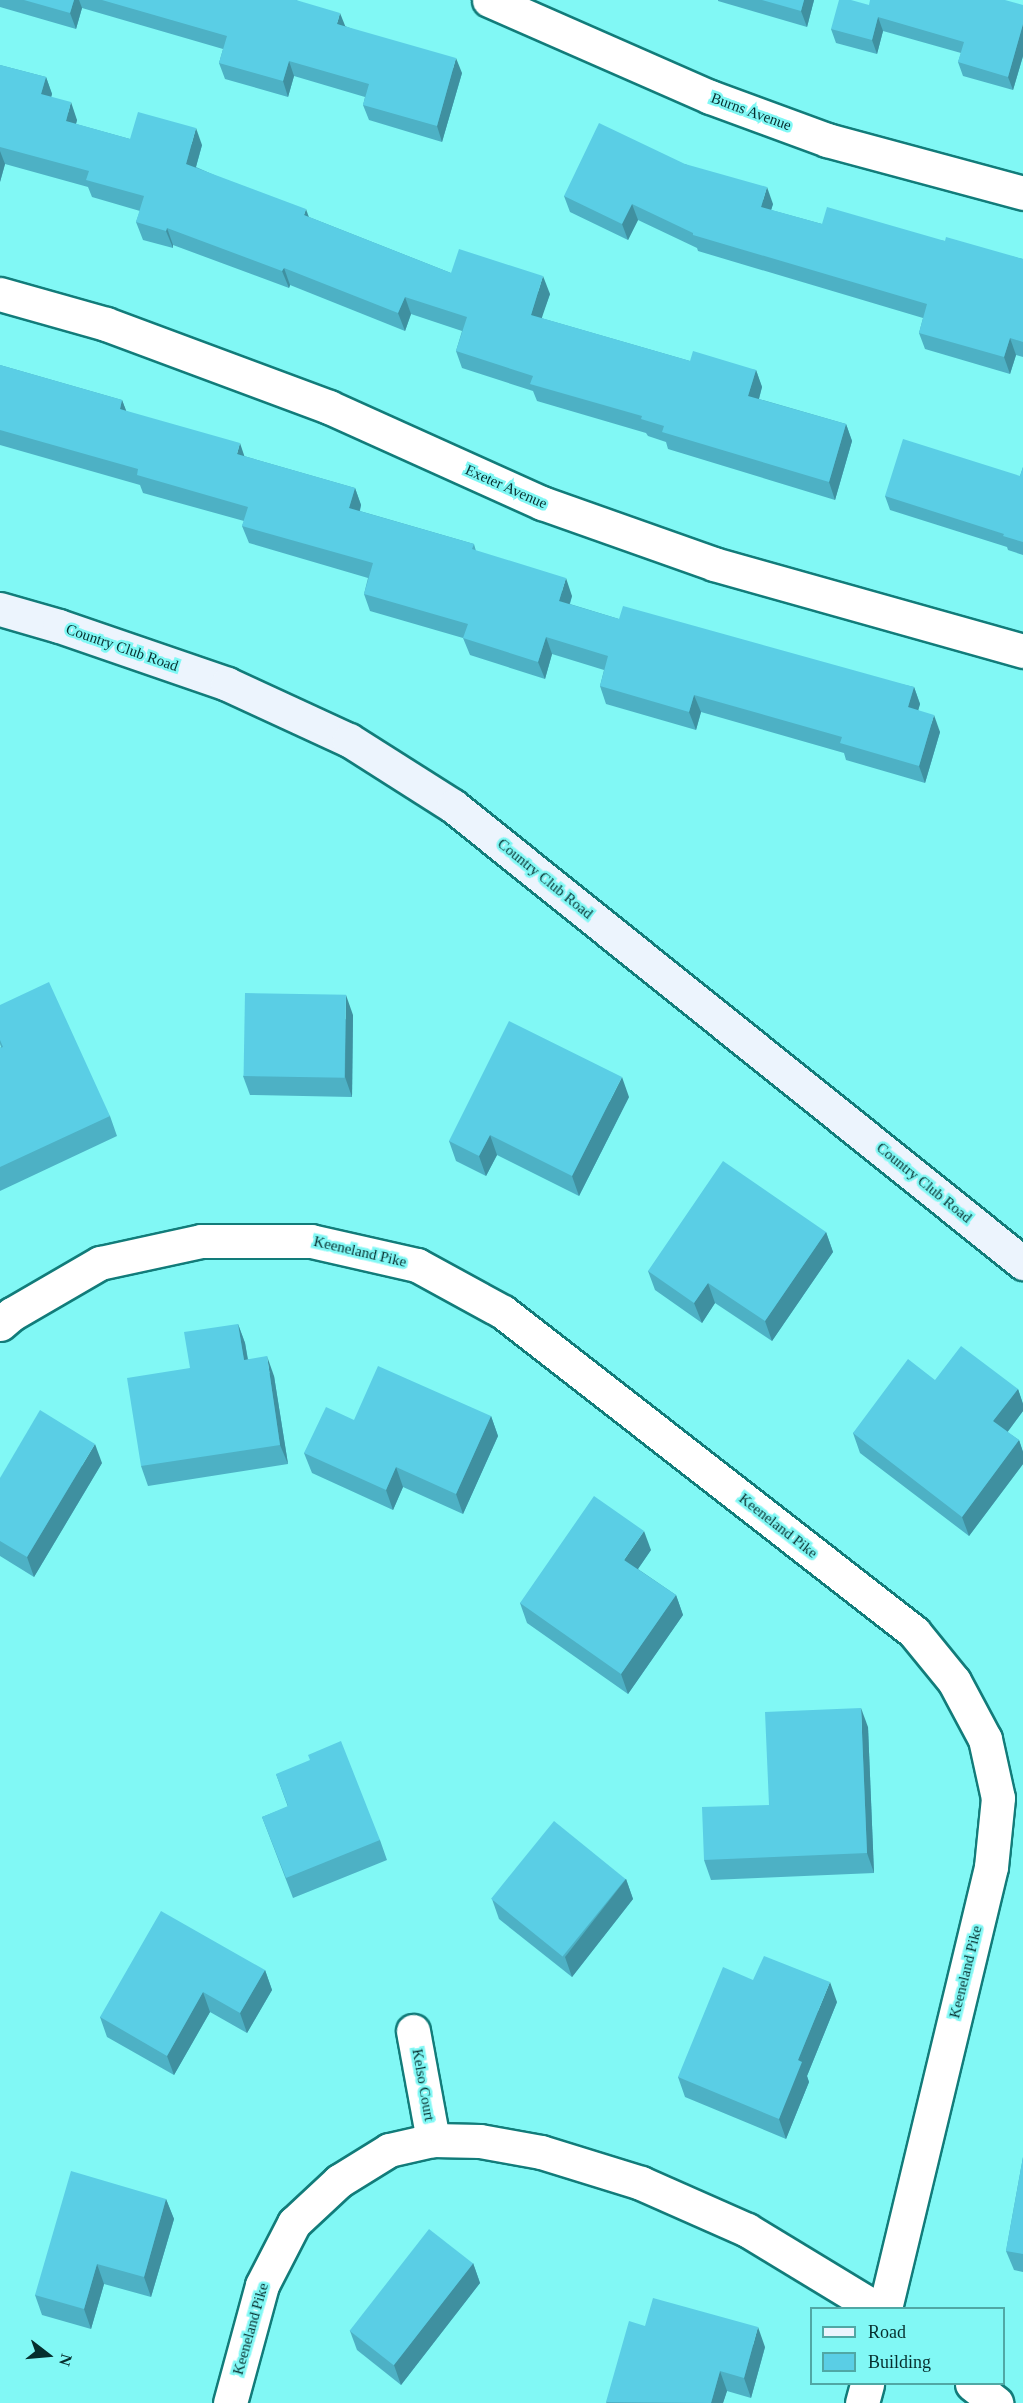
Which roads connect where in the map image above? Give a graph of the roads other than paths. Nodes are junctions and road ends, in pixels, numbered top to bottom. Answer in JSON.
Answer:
{"nodes":[{"id":1,"x":489,"y":0,"type":"edge"},
{"id":2,"x":1023,"y":193,"type":"edge"},
{"id":3,"x":0,"y":294,"type":"edge"},
{"id":4,"x":0,"y":609,"type":"edge"},
{"id":5,"x":1023,"y":651,"type":"edge"},
{"id":6,"x":1023,"y":1263,"type":"edge"},
{"id":7,"x":0,"y":1324,"type":"edge"},
{"id":8,"x":413,"y":2031,"type":"dead end"},
{"id":9,"x":433,"y":2140,"type":"junction"},
{"id":10,"x":874,"y":2307,"type":"edge"},
{"id":11,"x":885,"y":2307,"type":"edge"},
{"id":12,"x":867,"y":2385,"type":"edge"},
{"id":13,"x":973,"y":2385,"type":"edge"},
{"id":14,"x":230,"y":2403,"type":"edge"},
{"id":15,"x":862,"y":2403,"type":"edge"},
{"id":16,"x":996,"y":2403,"type":"edge"}],
"edges":[{"from":1,"to":2,"type":"street","name":"Burns Avenue"},
{"from":3,"to":5,"type":"street","name":"Exeter Avenue"},
{"from":4,"to":6,"type":"main road","name":"Country Club Road"},
{"from":7,"to":11,"type":"street","name":"Keeneland Pike"},
{"from":8,"to":9,"type":"street","name":"Kelso Court"},
{"from":9,"to":10,"type":"street","name":"Keeneland Pike"},
{"from":9,"to":14,"type":"street","name":"Keeneland Pike"},
{"from":12,"to":15,"type":"street"},
{"from":13,"to":16,"type":"street"}]}
